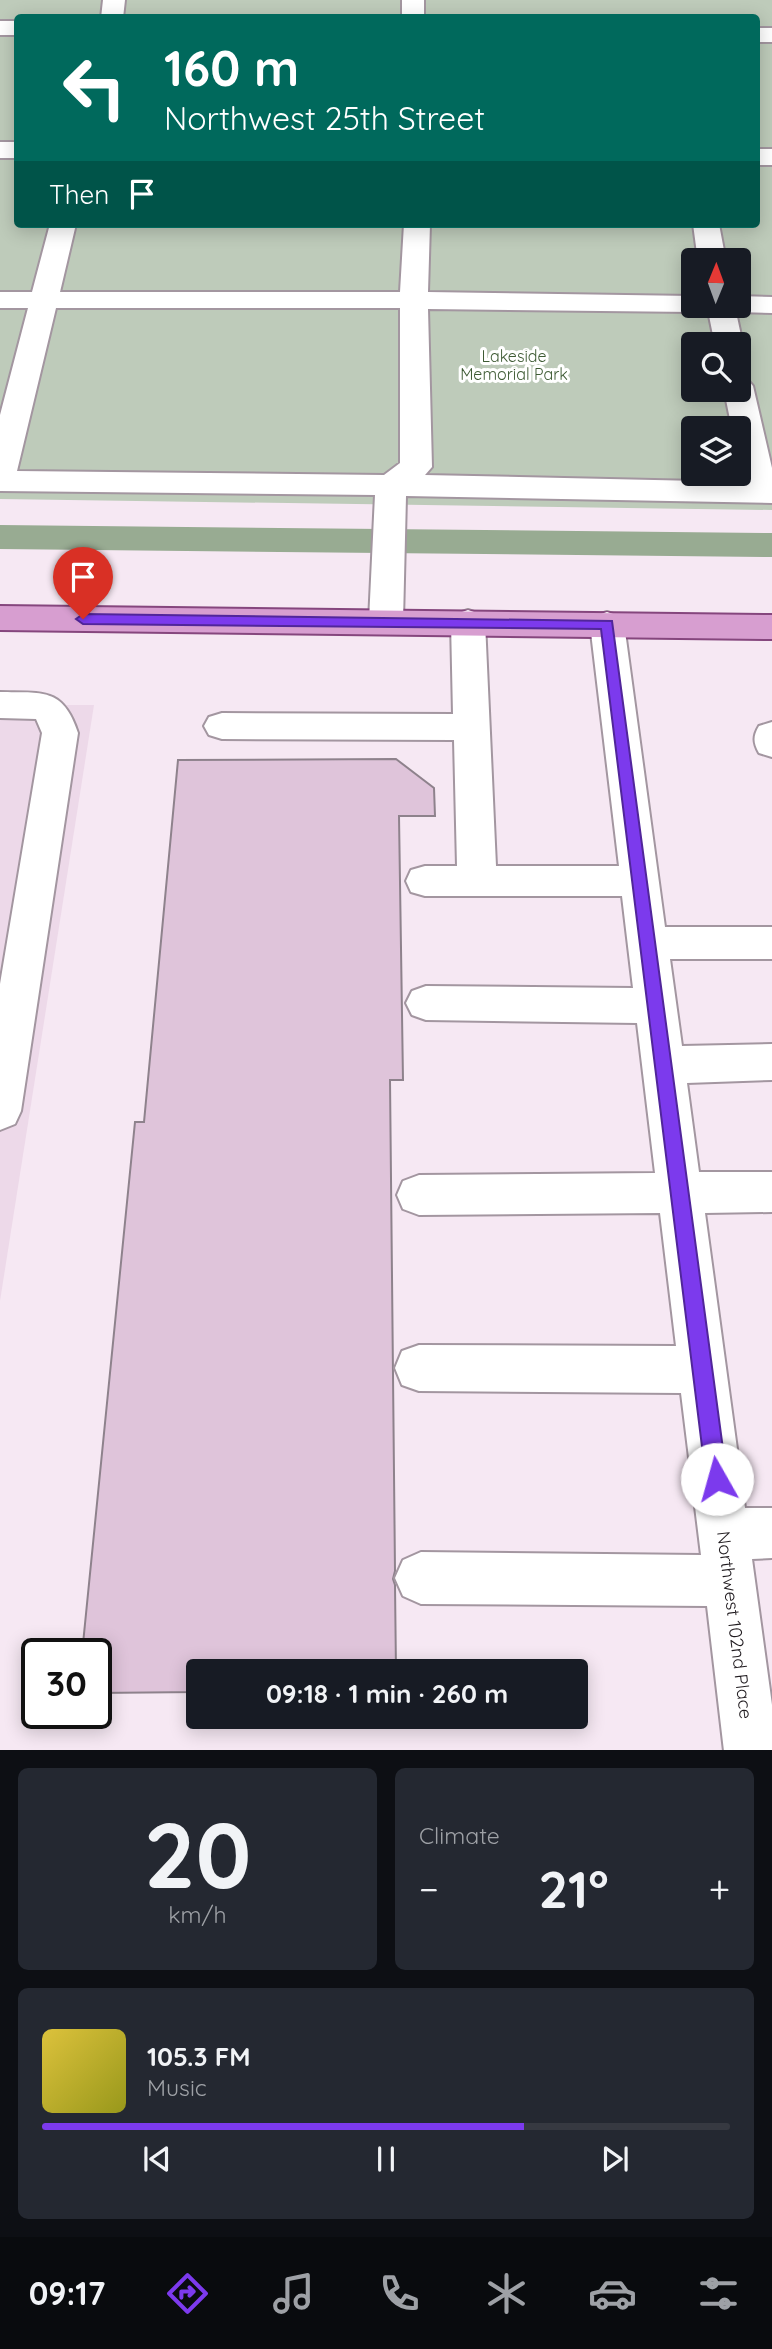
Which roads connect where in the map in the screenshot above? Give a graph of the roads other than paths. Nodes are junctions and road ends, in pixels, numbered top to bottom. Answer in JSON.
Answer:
{"nodes":[{"id":1,"x":62,"y":228,"type":"edge"},
{"id":2,"x":417,"y":228,"type":"edge"},
{"id":3,"x":707,"y":228,"type":"edge"},
{"id":4,"x":710,"y":248,"type":"edge"},
{"id":5,"x":0,"y":300,"type":"edge"},
{"id":6,"x":44,"y":300,"type":"junction"},
{"id":7,"x":414,"y":300,"type":"junction"},
{"id":8,"x":681,"y":304,"type":"edge"},
{"id":9,"x":751,"y":304,"type":"edge"},
{"id":10,"x":772,"y":305,"type":"edge"},
{"id":11,"x":742,"y":402,"type":"edge"},
{"id":12,"x":0,"y":475,"type":"edge"},
{"id":13,"x":0,"y":481,"type":"edge"},
{"id":14,"x":391,"y":485,"type":"junction"},
{"id":15,"x":767,"y":493,"type":"edge"},
{"id":16,"x":0,"y":618,"type":"edge"},
{"id":17,"x":386,"y":621,"type":"junction"},
{"id":18,"x":468,"y":622,"type":"junction"},
{"id":19,"x":607,"y":624,"type":"junction"},
{"id":20,"x":772,"y":627,"type":"edge"},
{"id":21,"x":0,"y":705,"type":"edge"},
{"id":22,"x":222,"y":726,"type":"dead end"},
{"id":23,"x":472,"y":727,"type":"junction"},
{"id":24,"x":772,"y":735,"type":"edge"},
{"id":25,"x":772,"y":743,"type":"edge"},
{"id":26,"x":425,"y":881,"type":"dead end"},
{"id":27,"x":477,"y":881,"type":"junction"},
{"id":28,"x":640,"y":881,"type":"junction"},
{"id":29,"x":649,"y":943,"type":"junction"},
{"id":30,"x":772,"y":943,"type":"edge"},
{"id":31,"x":426,"y":1003,"type":"dead end"},
{"id":32,"x":656,"y":1006,"type":"junction"},
{"id":33,"x":772,"y":1062,"type":"edge"},
{"id":34,"x":664,"y":1065,"type":"junction"},
{"id":35,"x":0,"y":1111,"type":"edge"},
{"id":36,"x":772,"y":1192,"type":"edge"},
{"id":37,"x":680,"y":1194,"type":"junction"},
{"id":38,"x":419,"y":1195,"type":"dead end"},
{"id":39,"x":419,"y":1368,"type":"dead end"},
{"id":40,"x":703,"y":1370,"type":"junction"},
{"id":41,"x":772,"y":1533,"type":"edge"},
{"id":42,"x":727,"y":1558,"type":"junction"},
{"id":43,"x":421,"y":1578,"type":"dead end"},
{"id":44,"x":751,"y":1750,"type":"edge"}],
"edges":[{"from":1,"to":6,"type":"street"},
{"from":2,"to":7,"type":"street"},
{"from":3,"to":4,"type":"street"},
{"from":5,"to":6,"type":"street"},
{"from":6,"to":7,"type":"street"},
{"from":6,"to":12,"type":"street"},
{"from":7,"to":8,"type":"street"},
{"from":7,"to":14,"type":"street"},
{"from":9,"to":10,"type":"street"},
{"from":11,"to":15,"type":"street"},
{"from":13,"to":14,"type":"street"},
{"from":14,"to":15,"type":"street"},
{"from":14,"to":17,"type":"street"},
{"from":16,"to":17,"type":"main road"},
{"from":17,"to":18,"type":"main road"},
{"from":18,"to":19,"type":"main road"},
{"from":18,"to":23,"type":"street"},
{"from":19,"to":20,"type":"main road"},
{"from":19,"to":28,"type":"street","name":"Northwest 102nd Place"},
{"from":21,"to":35,"type":"street"},
{"from":22,"to":23,"type":"street"},
{"from":23,"to":27,"type":"street"},
{"from":24,"to":25,"type":"street"},
{"from":26,"to":27,"type":"street"},
{"from":27,"to":28,"type":"street"},
{"from":28,"to":29,"type":"street","name":"Northwest 102nd Place"},
{"from":29,"to":30,"type":"street"},
{"from":29,"to":32,"type":"street","name":"Northwest 102nd Place"},
{"from":31,"to":32,"type":"street"},
{"from":32,"to":34,"type":"street","name":"Northwest 102nd Place"},
{"from":33,"to":34,"type":"street"},
{"from":34,"to":37,"type":"street","name":"Northwest 102nd Place"},
{"from":36,"to":37,"type":"street"},
{"from":37,"to":38,"type":"street"},
{"from":37,"to":40,"type":"street","name":"Northwest 102nd Place"},
{"from":39,"to":40,"type":"street"},
{"from":40,"to":42,"type":"street","name":"Northwest 102nd Place"},
{"from":41,"to":42,"type":"street"},
{"from":42,"to":43,"type":"street"},
{"from":42,"to":44,"type":"street","name":"Northwest 102nd Place"}]}
